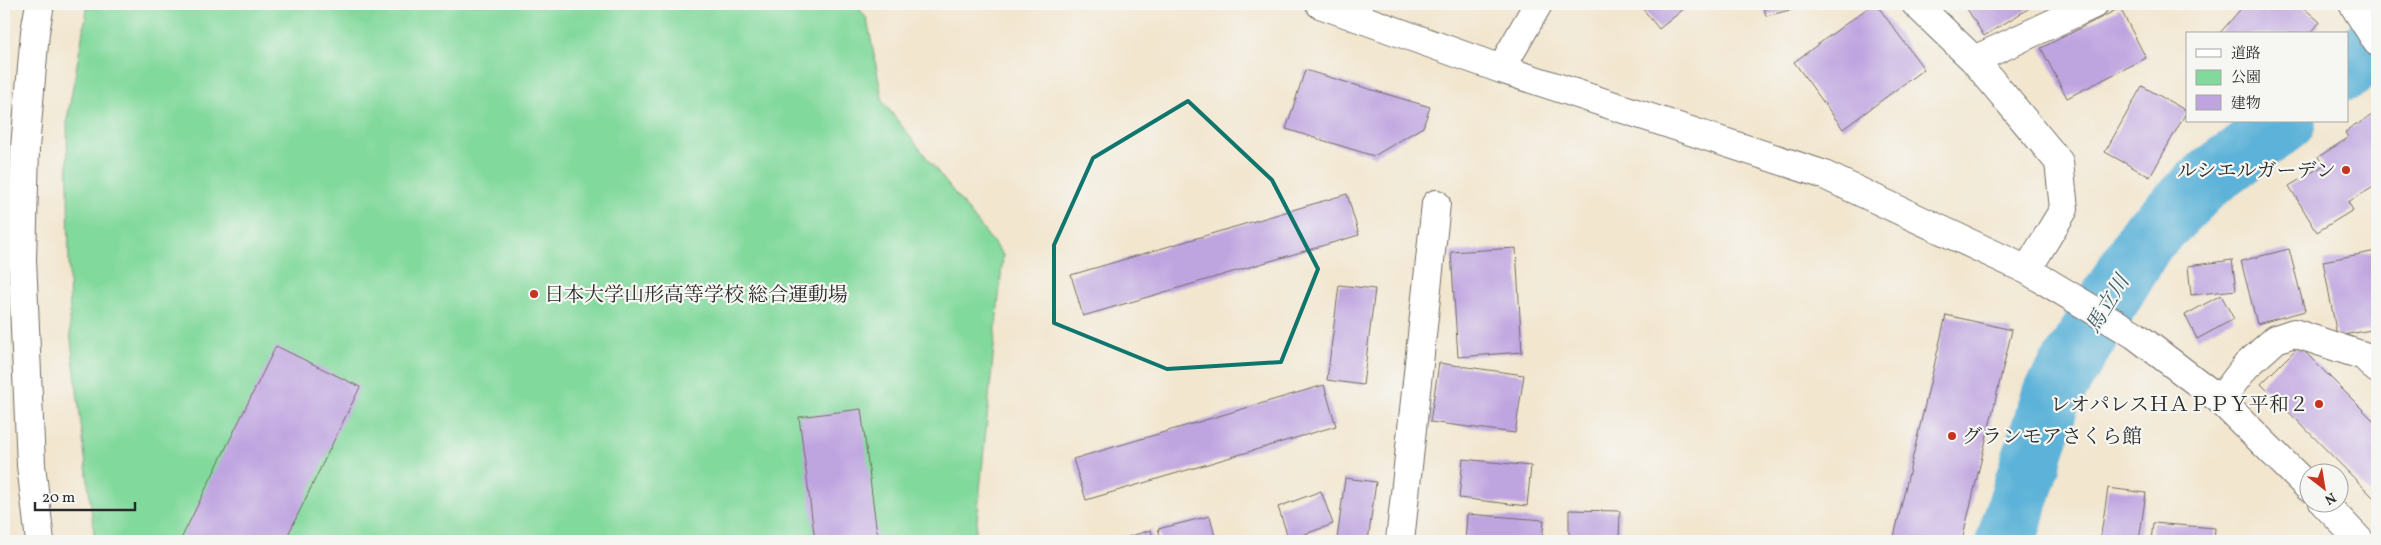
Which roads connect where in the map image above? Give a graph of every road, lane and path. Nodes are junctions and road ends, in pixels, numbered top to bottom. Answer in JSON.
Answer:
{"nodes":[{"id":1,"x":40,"y":4,"type":"edge"},
{"id":2,"x":1320,"y":4,"type":"edge"},
{"id":3,"x":1538,"y":4,"type":"edge"},
{"id":4,"x":1916,"y":4,"type":"edge"},
{"id":5,"x":2094,"y":4,"type":"edge"},
{"id":6,"x":2354,"y":6,"type":"edge"},
{"id":7,"x":2377,"y":42,"type":"edge"},
{"id":8,"x":1974,"y":60,"type":"junction"},
{"id":9,"x":1501,"y":69,"type":"junction"},
{"id":10,"x":1436,"y":204,"type":"dead end"},
{"id":11,"x":2027,"y":270,"type":"junction"},
{"id":12,"x":2377,"y":369,"type":"edge"},
{"id":13,"x":2220,"y":400,"type":"junction"},
{"id":14,"x":2298,"y":476,"type":"edge"},
{"id":15,"x":2332,"y":512,"type":"edge"},
{"id":16,"x":40,"y":541,"type":"edge"},
{"id":17,"x":1400,"y":541,"type":"edge"},
{"id":18,"x":2360,"y":541,"type":"edge"}],
"edges":[{"from":1,"to":16,"type":"street"},
{"from":2,"to":9,"type":"street"},
{"from":3,"to":9,"type":"street"},
{"from":4,"to":8,"type":"street"},
{"from":5,"to":8,"type":"street"},
{"from":6,"to":7,"type":"street"},
{"from":8,"to":11,"type":"street"},
{"from":9,"to":11,"type":"street"},
{"from":10,"to":17,"type":"street"},
{"from":11,"to":13,"type":"street"},
{"from":12,"to":13,"type":"street"},
{"from":13,"to":14,"type":"street"},
{"from":15,"to":18,"type":"street"}]}
